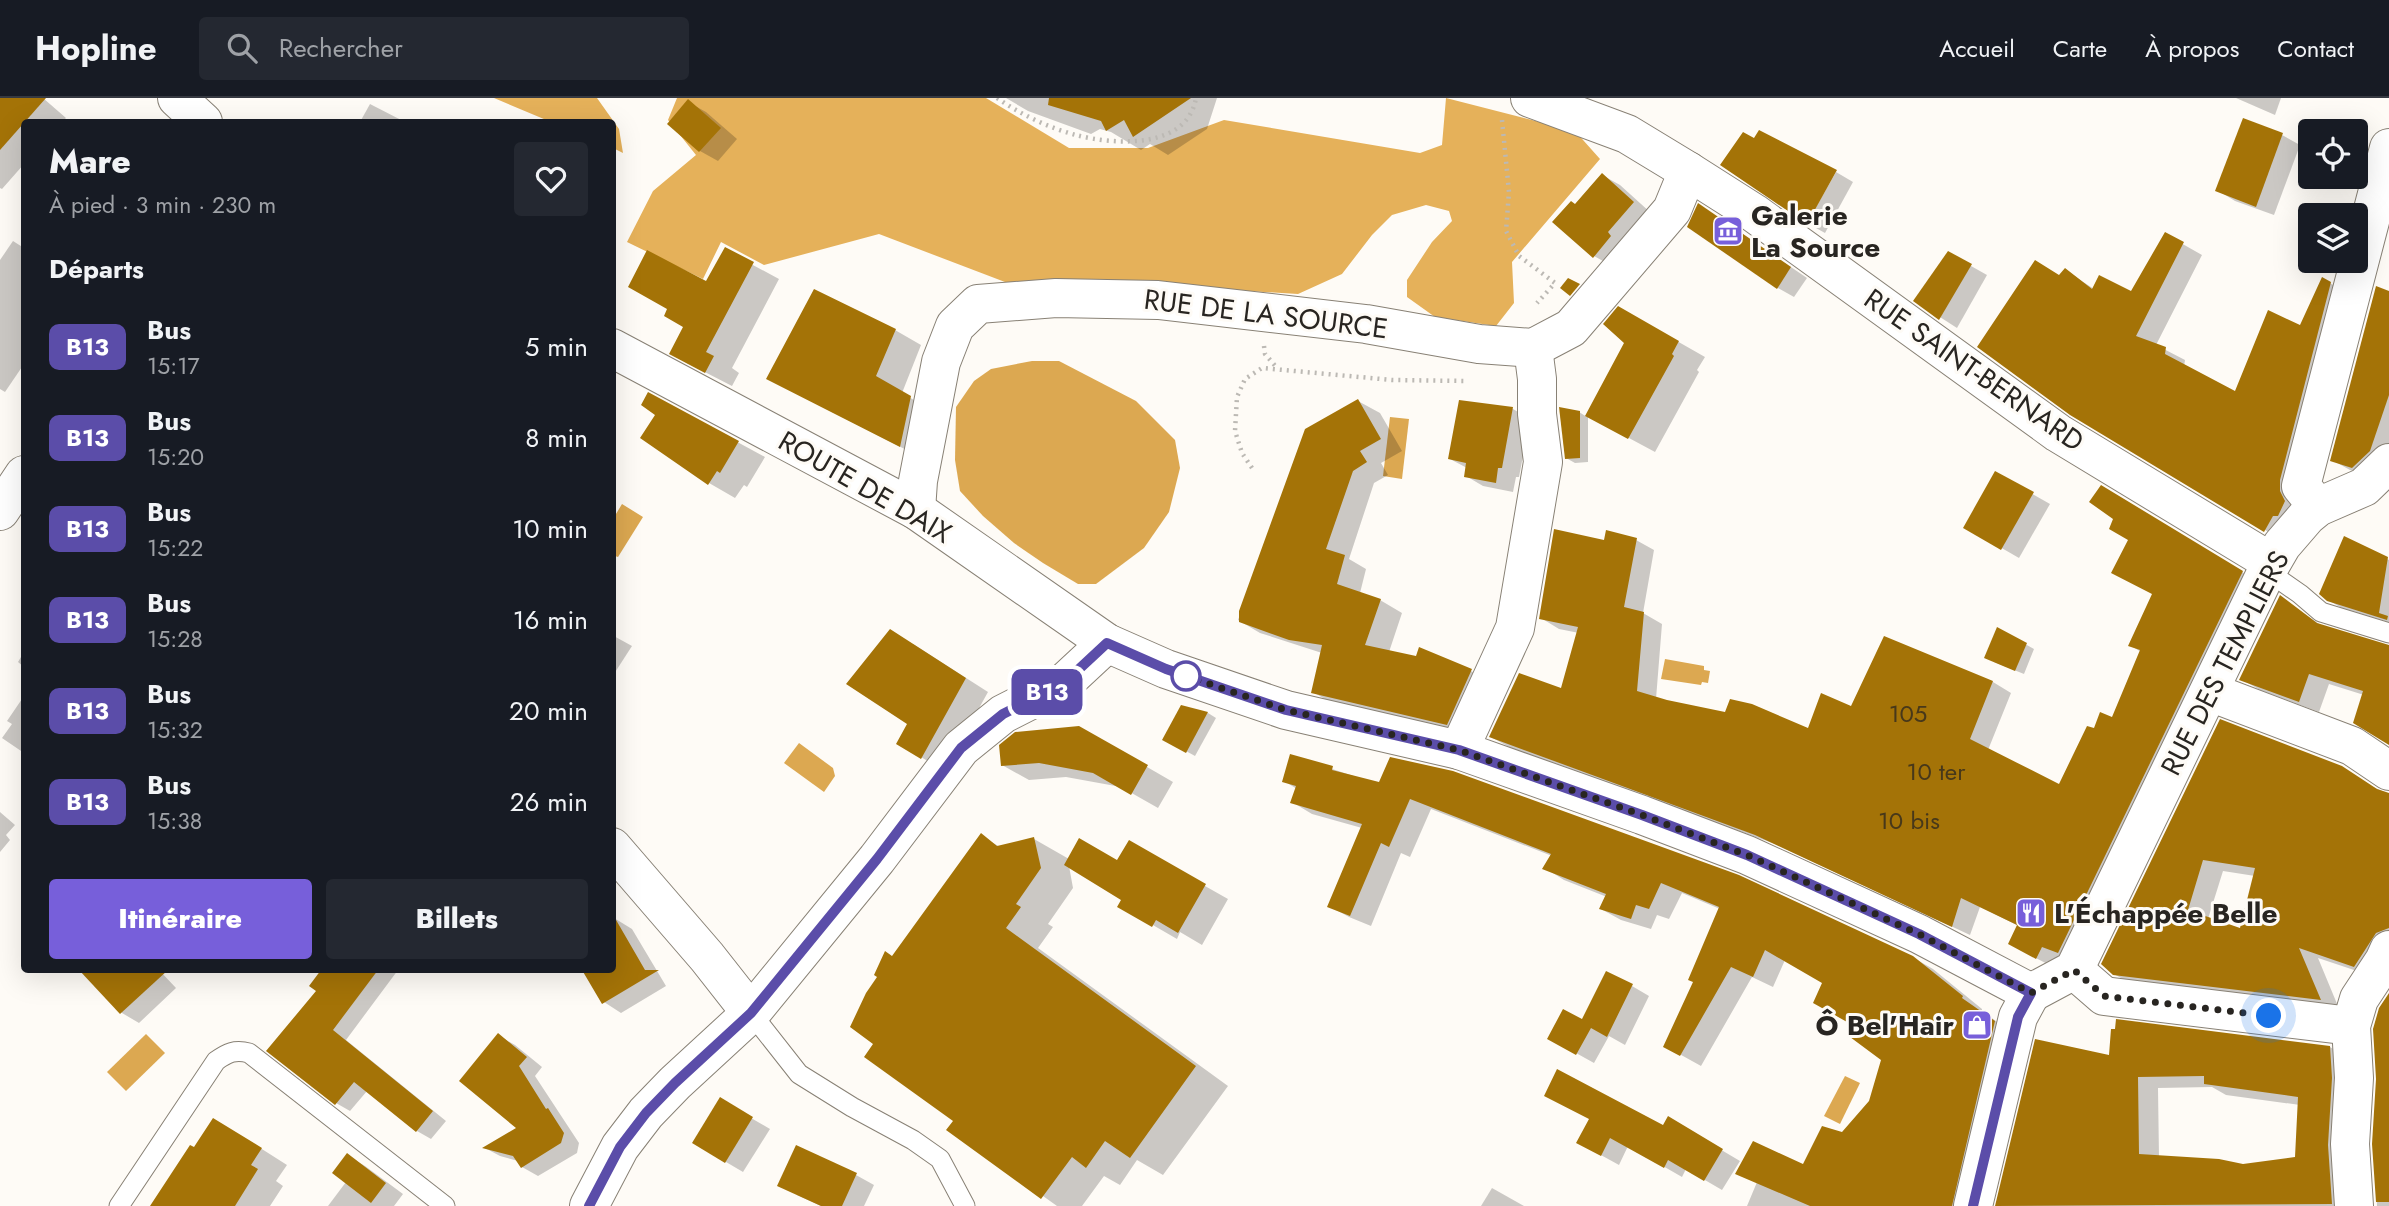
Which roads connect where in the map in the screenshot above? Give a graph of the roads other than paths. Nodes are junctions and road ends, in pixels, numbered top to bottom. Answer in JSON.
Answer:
{"nodes":[{"id":1,"x":177,"y":98,"type":"edge"},
{"id":2,"x":1516,"y":105,"type":"edge"},
{"id":3,"x":200,"y":119,"type":"edge"},
{"id":4,"x":2389,"y":148,"type":"edge"},
{"id":5,"x":1688,"y":172,"type":"junction"},
{"id":6,"x":1517,"y":346,"type":"junction"},
{"id":7,"x":616,"y":350,"type":"edge"},
{"id":8,"x":2389,"y":463,"type":"edge"},
{"id":9,"x":21,"y":480,"type":"edge"},
{"id":10,"x":2318,"y":507,"type":"junction"},
{"id":11,"x":916,"y":510,"type":"junction"},
{"id":12,"x":0,"y":511,"type":"edge"},
{"id":13,"x":2269,"y":566,"type":"junction"},
{"id":14,"x":2389,"y":633,"type":"edge"},
{"id":15,"x":1107,"y":643,"type":"junction"},
{"id":16,"x":2210,"y":692,"type":"junction"},
{"id":17,"x":1459,"y":750,"type":"junction"},
{"id":18,"x":2389,"y":771,"type":"edge"},
{"id":19,"x":616,"y":852,"type":"edge"},
{"id":20,"x":2389,"y":950,"type":"edge"},
{"id":21,"x":2074,"y":970,"type":"junction"},
{"id":22,"x":2031,"y":993,"type":"junction"},
{"id":23,"x":751,"y":1013,"type":"junction"},
{"id":24,"x":2351,"y":1026,"type":"junction"},
{"id":25,"x":119,"y":1206,"type":"edge"},
{"id":26,"x":445,"y":1206,"type":"edge"},
{"id":27,"x":589,"y":1206,"type":"edge"},
{"id":28,"x":965,"y":1206,"type":"edge"},
{"id":29,"x":1973,"y":1206,"type":"edge"},
{"id":30,"x":2354,"y":1206,"type":"edge"}],
"edges":[{"from":1,"to":3,"type":"street"},
{"from":2,"to":5,"type":"street","name":"RUE SAINT-BERNARD"},
{"from":4,"to":10,"type":"street"},
{"from":5,"to":6,"type":"street"},
{"from":5,"to":13,"type":"street","name":"RUE SAINT-BERNARD"},
{"from":6,"to":11,"type":"street","name":"RUE DE LA SOURCE"},
{"from":6,"to":17,"type":"street"},
{"from":7,"to":11,"type":"street","name":"ROUTE DE DAIX"},
{"from":8,"to":10,"type":"street"},
{"from":9,"to":12,"type":"street"},
{"from":10,"to":13,"type":"street","name":"RUE DES TEMPLIERS"},
{"from":11,"to":15,"type":"street","name":"ROUTE DE DAIX"},
{"from":13,"to":14,"type":"lane"},
{"from":13,"to":16,"type":"street","name":"RUE DES TEMPLIERS"},
{"from":15,"to":17,"type":"street","name":"ROUTE DE DAIX"},
{"from":15,"to":23,"type":"street"},
{"from":16,"to":18,"type":"street"},
{"from":16,"to":21,"type":"street","name":"RUE DES TEMPLIERS"},
{"from":17,"to":22,"type":"street","name":"ROUTE DE DAIX"},
{"from":19,"to":23,"type":"street"},
{"from":20,"to":24,"type":"street"},
{"from":21,"to":22,"type":"street"},
{"from":21,"to":24,"type":"street"},
{"from":22,"to":29,"type":"street"},
{"from":23,"to":27,"type":"street"},
{"from":23,"to":28,"type":"lane"},
{"from":24,"to":30,"type":"street"},
{"from":25,"to":26,"type":"lane"}]}
